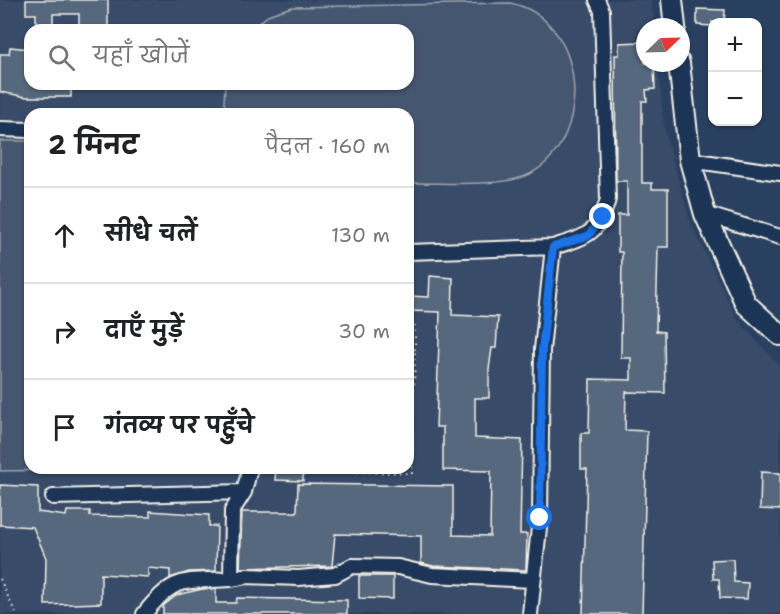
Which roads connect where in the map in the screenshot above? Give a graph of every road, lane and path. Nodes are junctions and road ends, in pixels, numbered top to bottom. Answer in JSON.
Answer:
{"nodes":[{"id":1,"x":597,"y":0,"type":"edge"},
{"id":2,"x":672,"y":0,"type":"edge"},
{"id":3,"x":674,"y":18,"type":"edge"},
{"id":4,"x":680,"y":72,"type":"edge"},
{"id":5,"x":0,"y":129,"type":"edge"},
{"id":6,"x":24,"y":130,"type":"edge"},
{"id":7,"x":690,"y":160,"type":"junction"},
{"id":8,"x":780,"y":173,"type":"edge"},
{"id":9,"x":705,"y":214,"type":"junction"},
{"id":10,"x":780,"y":237,"type":"edge"},
{"id":11,"x":553,"y":247,"type":"junction"},
{"id":12,"x":414,"y":252,"type":"edge"},
{"id":13,"x":415,"y":324,"type":"dead end"},
{"id":14,"x":780,"y":335,"type":"edge"},
{"id":15,"x":415,"y":350,"type":"joint"},
{"id":16,"x":414,"y":362,"type":"joint"},
{"id":17,"x":414,"y":379,"type":"joint"},
{"id":18,"x":414,"y":404,"type":"edge"},
{"id":19,"x":248,"y":474,"type":"edge"},
{"id":20,"x":244,"y":492,"type":"junction"},
{"id":21,"x":53,"y":497,"type":"dead end"},
{"id":22,"x":0,"y":579,"type":"edge"},
{"id":23,"x":231,"y":579,"type":"junction"},
{"id":24,"x":533,"y":580,"type":"junction"},
{"id":25,"x":16,"y":614,"type":"edge"},
{"id":26,"x":144,"y":614,"type":"edge"},
{"id":27,"x":530,"y":614,"type":"edge"}],
"edges":[{"from":1,"to":11,"type":"street"},
{"from":2,"to":3,"type":"street"},
{"from":4,"to":7,"type":"street"},
{"from":5,"to":6,"type":"street"},
{"from":7,"to":8,"type":"street"},
{"from":7,"to":9,"type":"street"},
{"from":9,"to":10,"type":"street"},
{"from":9,"to":14,"type":"street"},
{"from":11,"to":12,"type":"street"},
{"from":11,"to":24,"type":"street"},
{"from":13,"to":15,"type":"path"},
{"from":15,"to":16,"type":"path"},
{"from":16,"to":17,"type":"path"},
{"from":17,"to":18,"type":"path"},
{"from":19,"to":20,"type":"street"},
{"from":20,"to":21,"type":"street"},
{"from":20,"to":23,"type":"street"},
{"from":22,"to":25,"type":"path"},
{"from":23,"to":24,"type":"street"},
{"from":23,"to":26,"type":"street"},
{"from":24,"to":27,"type":"street"}]}
